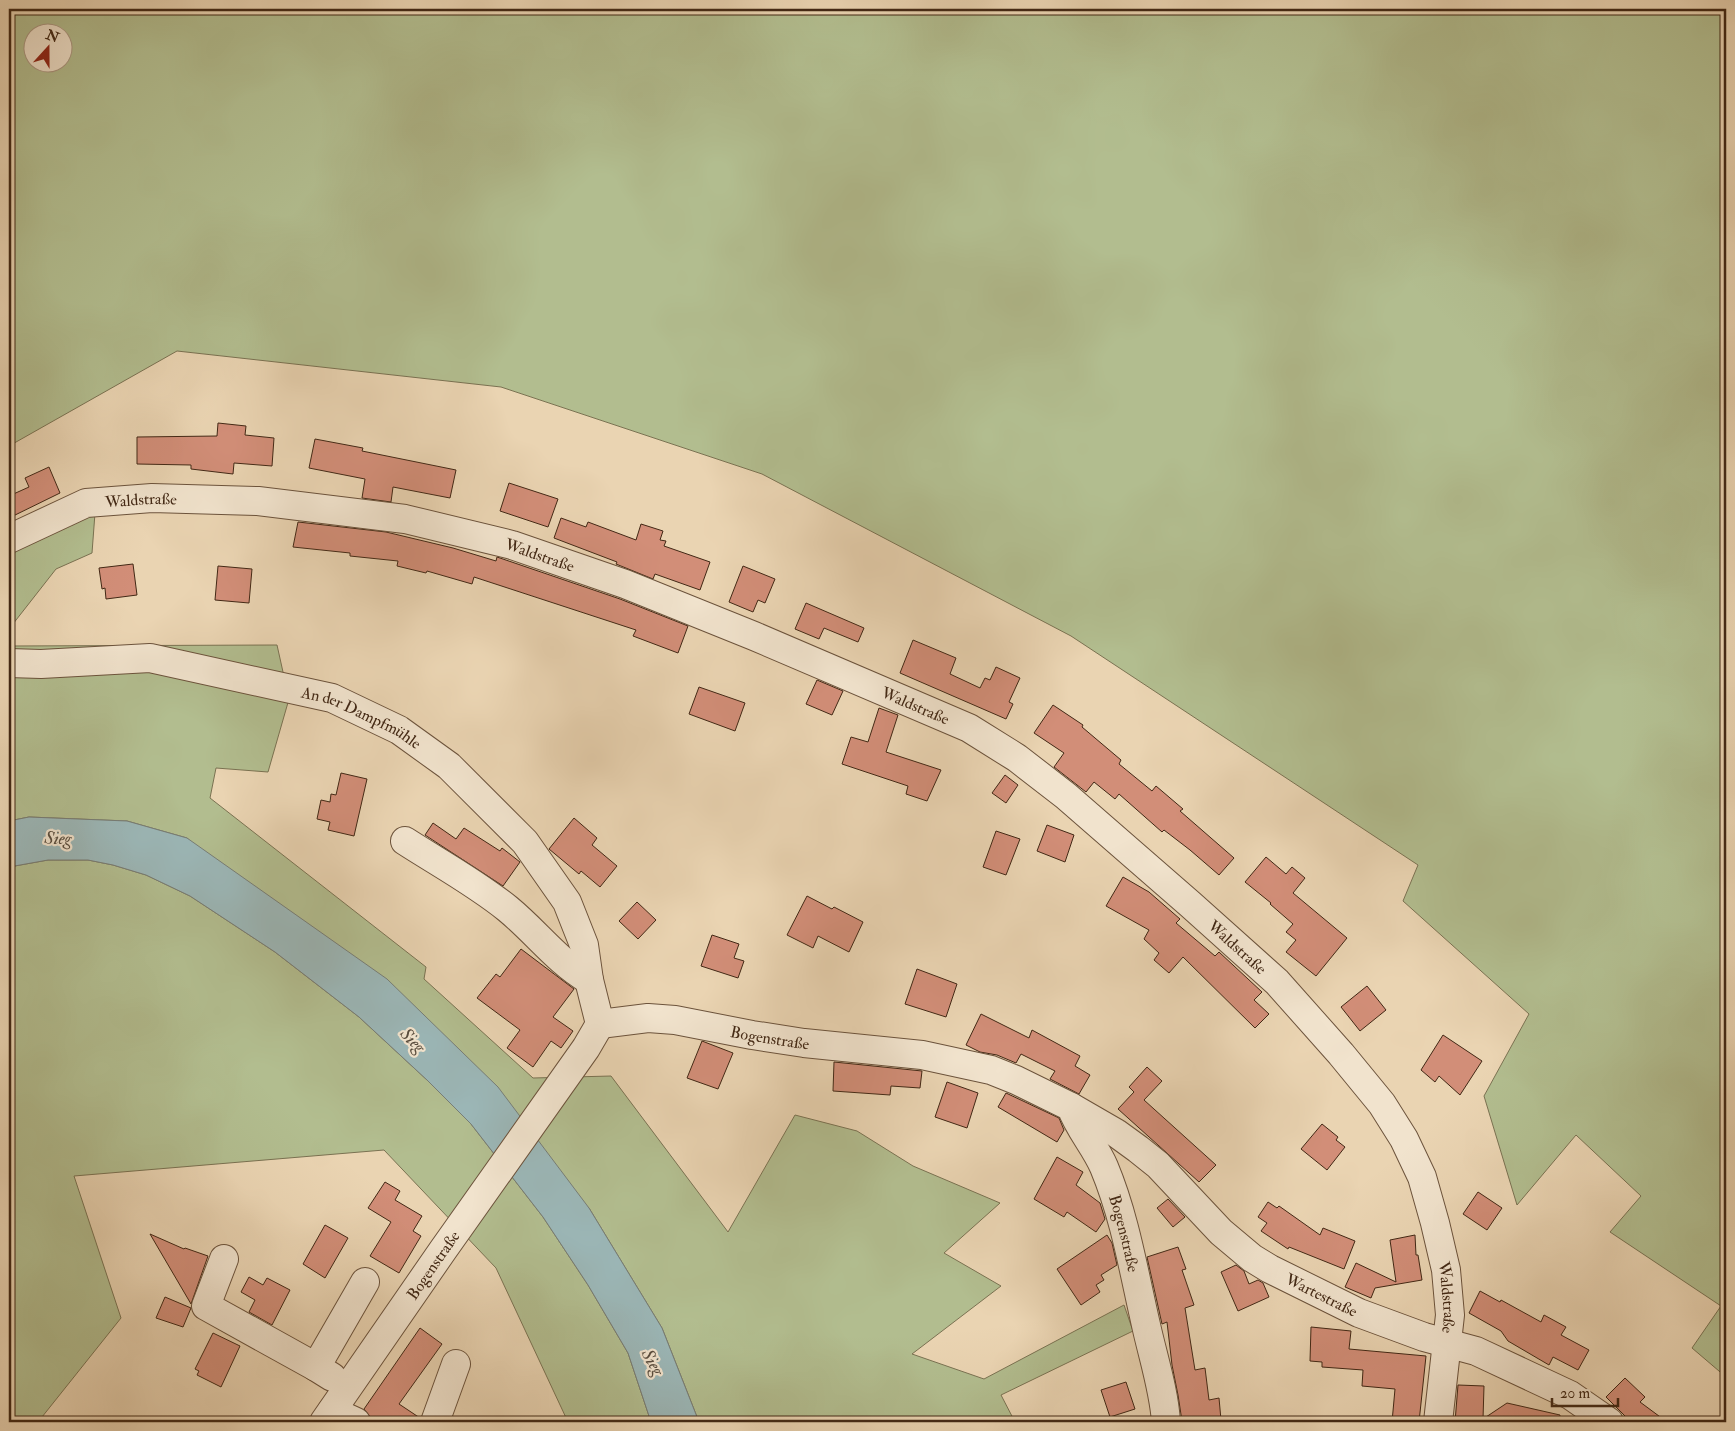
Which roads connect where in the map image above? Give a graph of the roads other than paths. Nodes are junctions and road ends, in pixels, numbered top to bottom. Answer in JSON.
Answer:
{"nodes":[{"id":1,"x":9,"y":539,"type":"edge"},
{"id":2,"x":9,"y":663,"type":"edge"},
{"id":3,"x":405,"y":841,"type":"dead end"},
{"id":4,"x":589,"y":980,"type":"junction"},
{"id":5,"x":600,"y":1024,"type":"junction"},
{"id":6,"x":1071,"y":1107,"type":"junction"},
{"id":7,"x":224,"y":1259,"type":"dead end"},
{"id":8,"x":365,"y":1282,"type":"dead end"},
{"id":9,"x":1447,"y":1343,"type":"junction"},
{"id":10,"x":456,"y":1364,"type":"dead end"},
{"id":11,"x":316,"y":1367,"type":"junction"},
{"id":12,"x":348,"y":1387,"type":"junction"},
{"id":13,"x":328,"y":1417,"type":"edge"},
{"id":14,"x":356,"y":1422,"type":"edge"},
{"id":15,"x":435,"y":1422,"type":"edge"},
{"id":16,"x":1166,"y":1422,"type":"edge"},
{"id":17,"x":1438,"y":1422,"type":"edge"},
{"id":18,"x":1609,"y":1422,"type":"edge"}],
"edges":[{"from":1,"to":9,"type":"street","name":"Waldstraße"},
{"from":2,"to":4,"type":"street","name":"An der Dampfmühle"},
{"from":3,"to":4,"type":"street"},
{"from":4,"to":5,"type":"street","name":"An der Dampfmühle"},
{"from":5,"to":6,"type":"street","name":"Bogenstraße"},
{"from":5,"to":12,"type":"street","name":"Bogenstraße"},
{"from":6,"to":9,"type":"street","name":"Wartestraße"},
{"from":6,"to":16,"type":"street","name":"Bogenstraße"},
{"from":7,"to":11,"type":"street"},
{"from":8,"to":11,"type":"street"},
{"from":9,"to":17,"type":"street","name":"Waldstraße"},
{"from":9,"to":18,"type":"street","name":"Wartestraße"},
{"from":10,"to":15,"type":"street"},
{"from":11,"to":12,"type":"street"},
{"from":12,"to":13,"type":"street","name":"Bogenstraße"},
{"from":13,"to":14,"type":"street","name":"Bogenstraße"}]}
